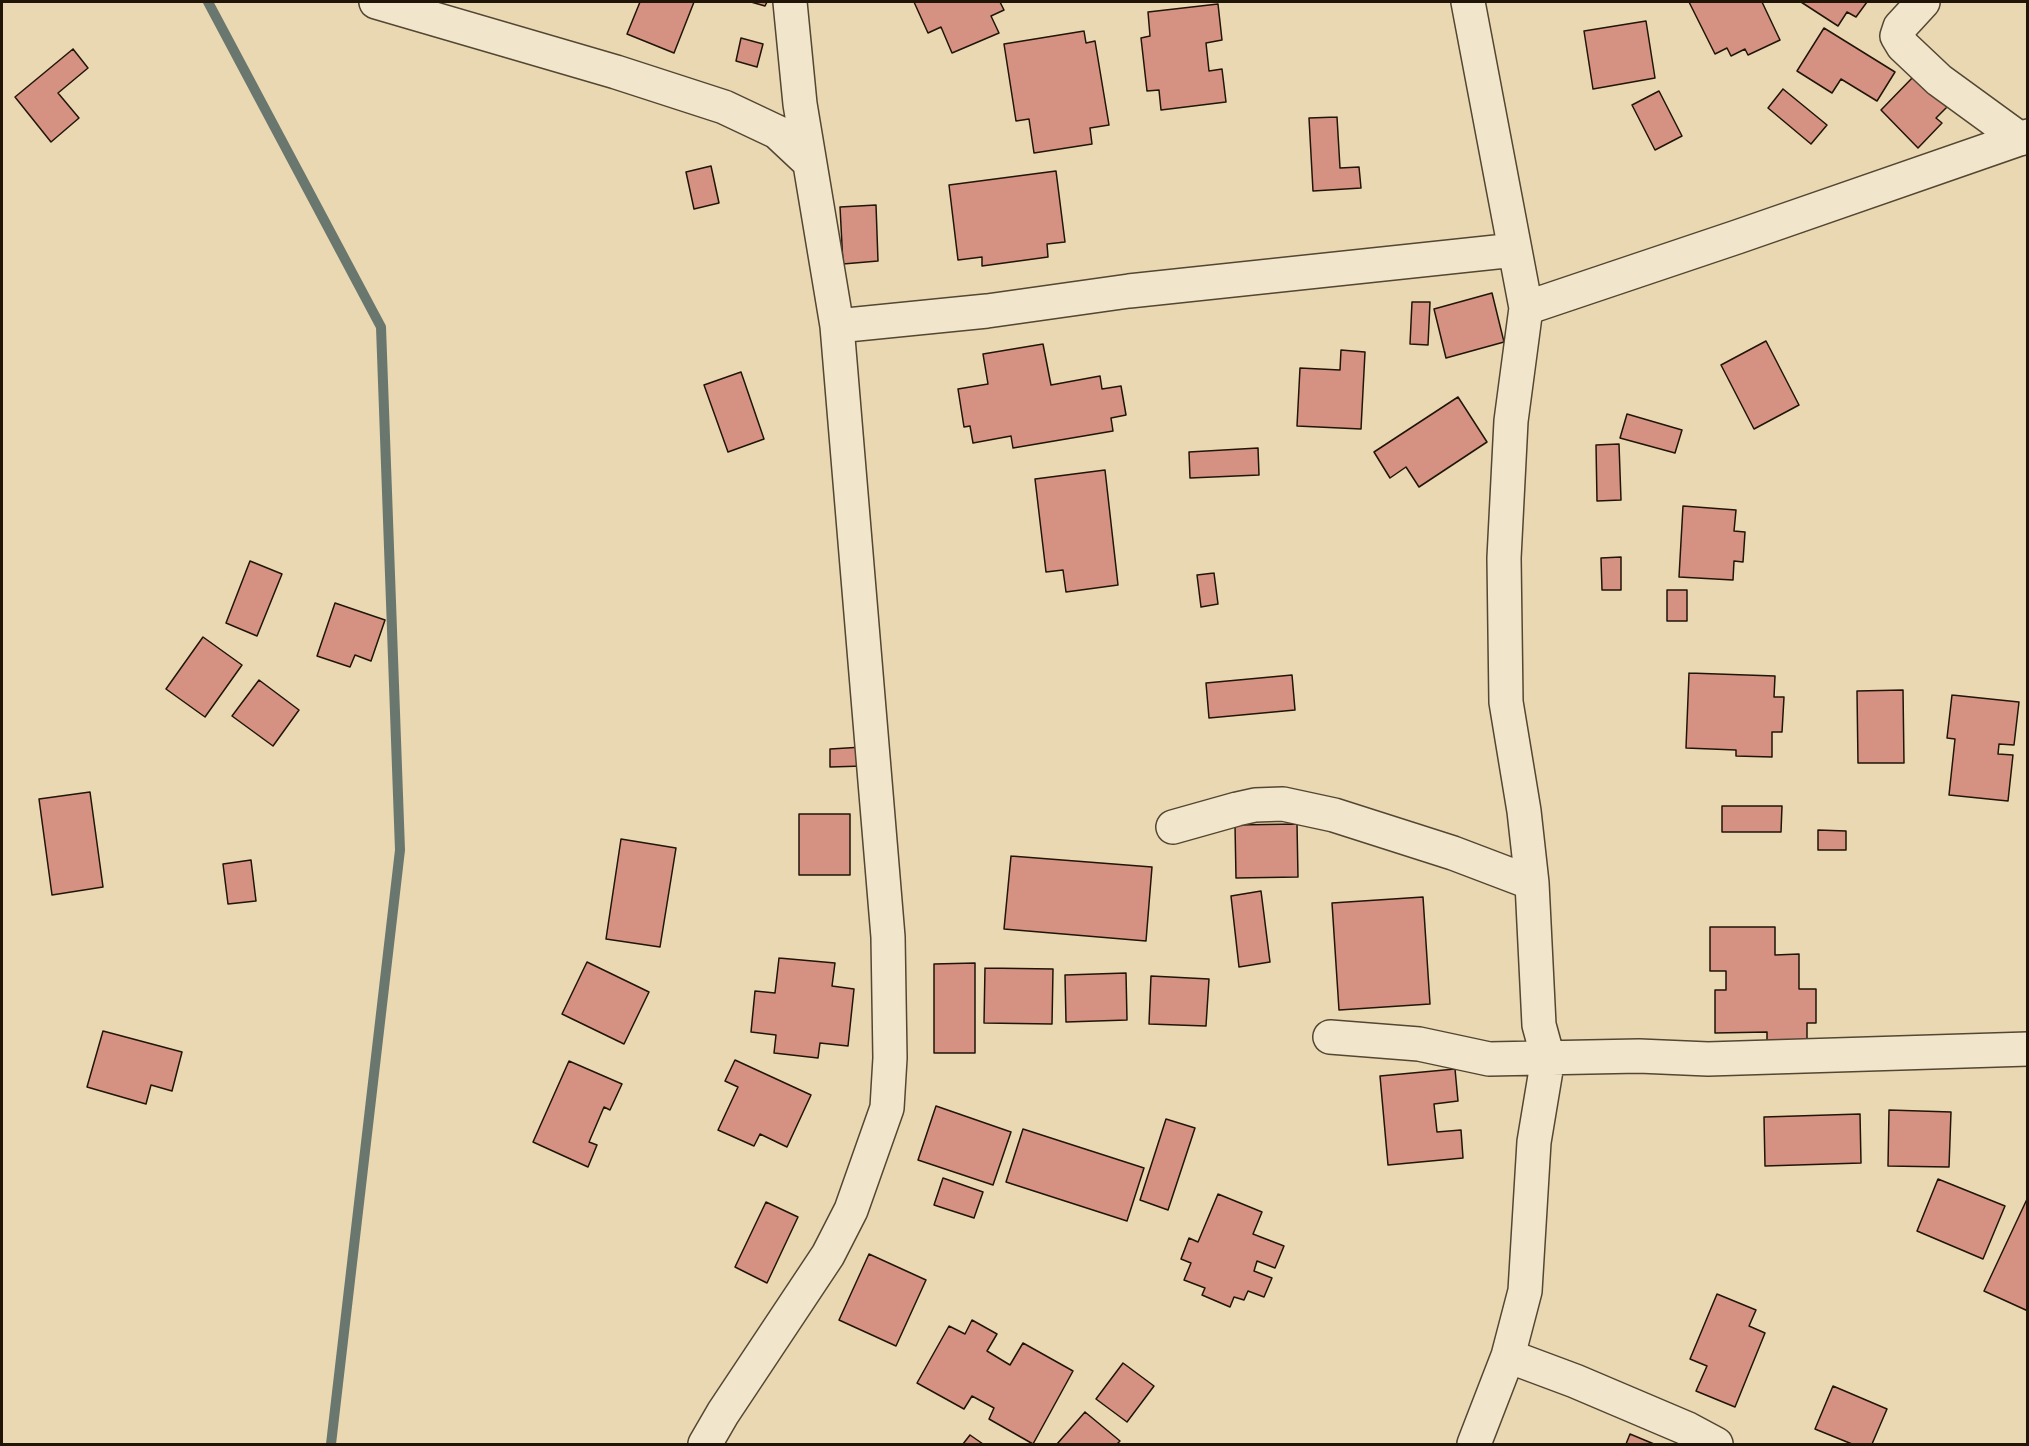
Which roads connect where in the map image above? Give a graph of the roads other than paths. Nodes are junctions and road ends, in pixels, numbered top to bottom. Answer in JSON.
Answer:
{"nodes":[{"id":1,"x":376,"y":2,"type":"edge"},
{"id":2,"x":790,"y":2,"type":"edge"},
{"id":3,"x":1468,"y":2,"type":"edge"},
{"id":4,"x":1923,"y":2,"type":"edge"},
{"id":5,"x":2024,"y":137,"type":"edge"},
{"id":6,"x":809,"y":162,"type":"junction"},
{"id":7,"x":1515,"y":250,"type":"junction"},
{"id":8,"x":1526,"y":308,"type":"junction"},
{"id":9,"x":837,"y":326,"type":"junction"},
{"id":10,"x":1173,"y":827,"type":"dead end"},
{"id":11,"x":1532,"y":883,"type":"junction"},
{"id":12,"x":1330,"y":1037,"type":"dead end"},
{"id":13,"x":2028,"y":1049,"type":"edge"},
{"id":14,"x":1548,"y":1058,"type":"junction"},
{"id":15,"x":1508,"y":1356,"type":"junction"},
{"id":16,"x":705,"y":1444,"type":"edge"},
{"id":17,"x":1474,"y":1444,"type":"edge"},
{"id":18,"x":1716,"y":1444,"type":"edge"}],
"edges":[{"from":1,"to":6,"type":"street"},
{"from":2,"to":6,"type":"street"},
{"from":3,"to":7,"type":"street"},
{"from":4,"to":5,"type":"street"},
{"from":5,"to":8,"type":"street"},
{"from":6,"to":9,"type":"street"},
{"from":7,"to":8,"type":"street"},
{"from":7,"to":9,"type":"street"},
{"from":8,"to":11,"type":"street"},
{"from":9,"to":16,"type":"street"},
{"from":10,"to":11,"type":"street"},
{"from":11,"to":14,"type":"street"},
{"from":12,"to":14,"type":"street"},
{"from":13,"to":14,"type":"street"},
{"from":14,"to":15,"type":"street"},
{"from":15,"to":17,"type":"street"},
{"from":15,"to":18,"type":"street"}]}
